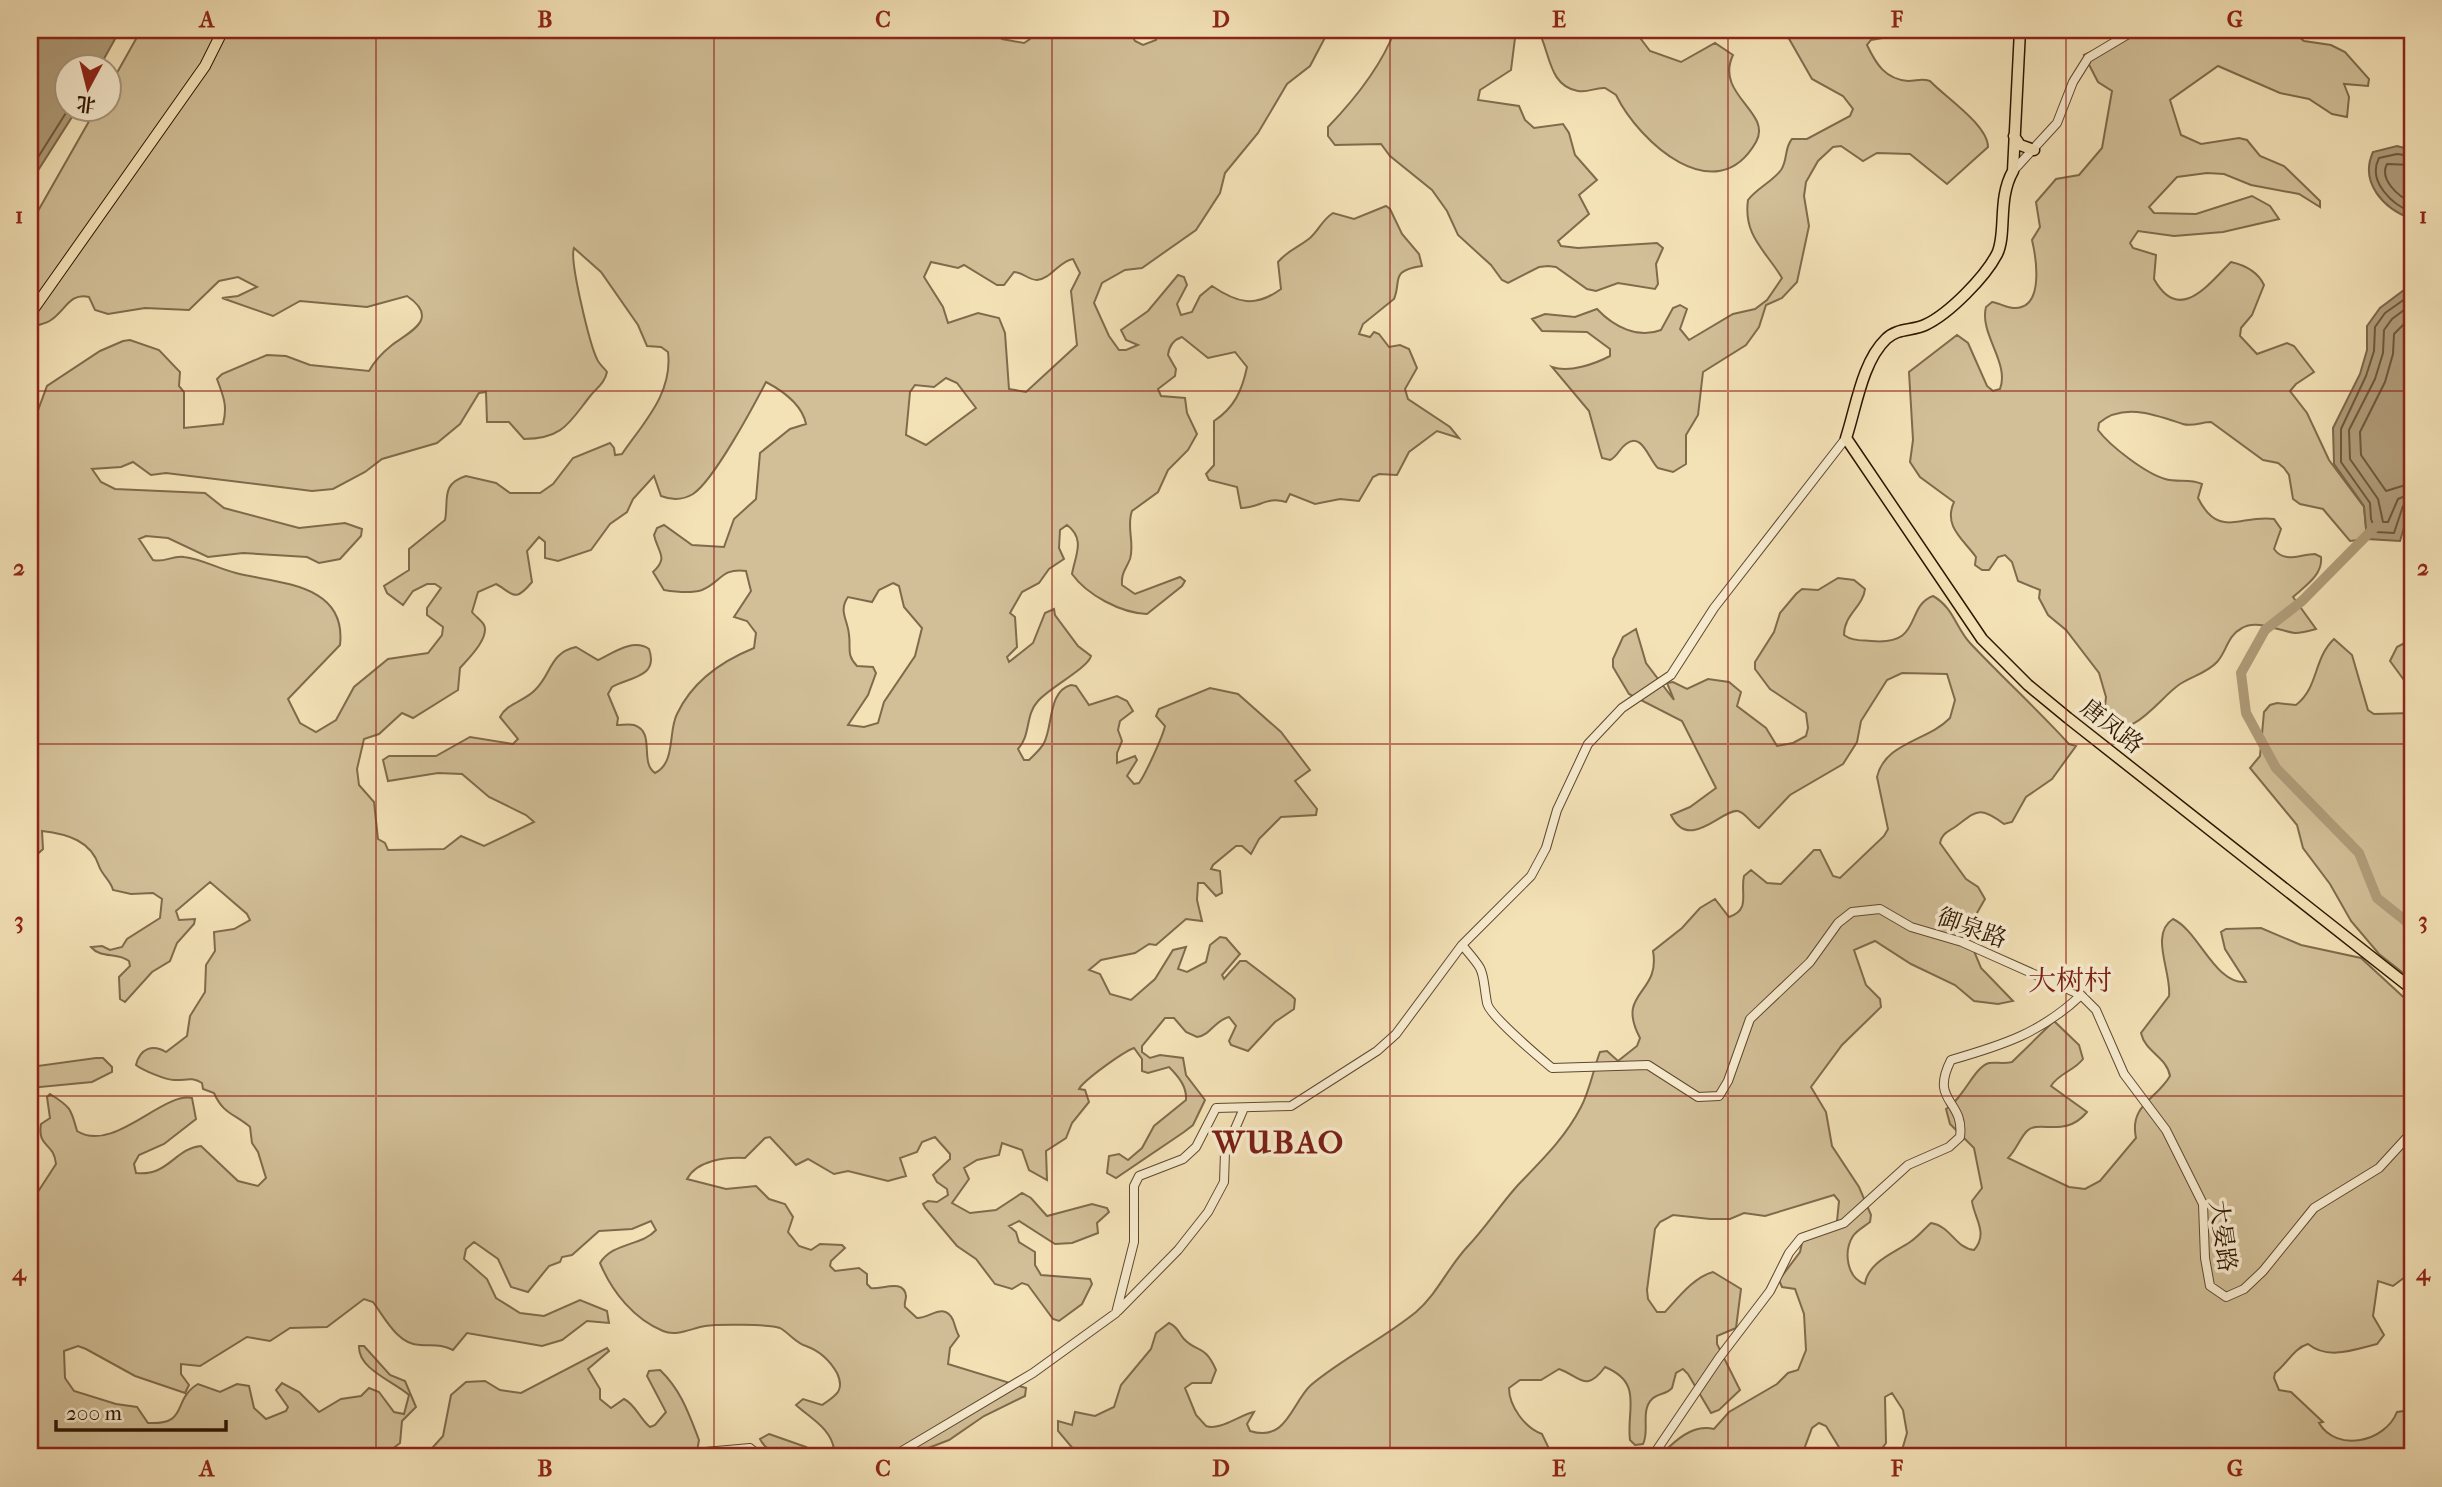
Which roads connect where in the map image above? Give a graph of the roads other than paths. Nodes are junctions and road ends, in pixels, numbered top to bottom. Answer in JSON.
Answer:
{"nodes":[{"id":1,"x":223,"y":30,"type":"edge"},
{"id":2,"x":2020,"y":30,"type":"edge"},
{"id":3,"x":2135,"y":30,"type":"edge"},
{"id":4,"x":2014,"y":136,"type":"junction"},
{"id":5,"x":2034,"y":150,"type":"junction"},
{"id":6,"x":2013,"y":171,"type":"junction"},
{"id":7,"x":30,"y":314,"type":"edge"},
{"id":8,"x":1846,"y":438,"type":"junction"},
{"id":9,"x":1462,"y":945,"type":"junction"},
{"id":10,"x":2412,"y":989,"type":"edge"},
{"id":11,"x":2081,"y":995,"type":"junction"},
{"id":12,"x":1244,"y":1108,"type":"junction"},
{"id":13,"x":2412,"y":1132,"type":"edge"},
{"id":14,"x":1116,"y":1313,"type":"junction"},
{"id":15,"x":695,"y":1457,"type":"edge"},
{"id":16,"x":761,"y":1457,"type":"edge"},
{"id":17,"x":892,"y":1457,"type":"edge"},
{"id":18,"x":1652,"y":1457,"type":"edge"}],
"edges":[{"from":1,"to":7,"type":"main road"},
{"from":2,"to":4,"type":"highway"},
{"from":3,"to":5,"type":"street"},
{"from":4,"to":5,"type":"highway"},
{"from":4,"to":6,"type":"highway"},
{"from":5,"to":6,"type":"street"},
{"from":6,"to":8,"type":"highway"},
{"from":8,"to":9,"type":"street"},
{"from":8,"to":10,"type":"highway","name":"唐凤路"},
{"from":9,"to":11,"type":"street","name":"御泉路"},
{"from":9,"to":12,"type":"street"},
{"from":11,"to":13,"type":"street","name":"大晏路"},
{"from":11,"to":18,"type":"street"},
{"from":12,"to":14,"type":"street"},
{"from":12,"to":14,"type":"street"},
{"from":14,"to":17,"type":"street"},
{"from":15,"to":16,"type":"street"}]}
